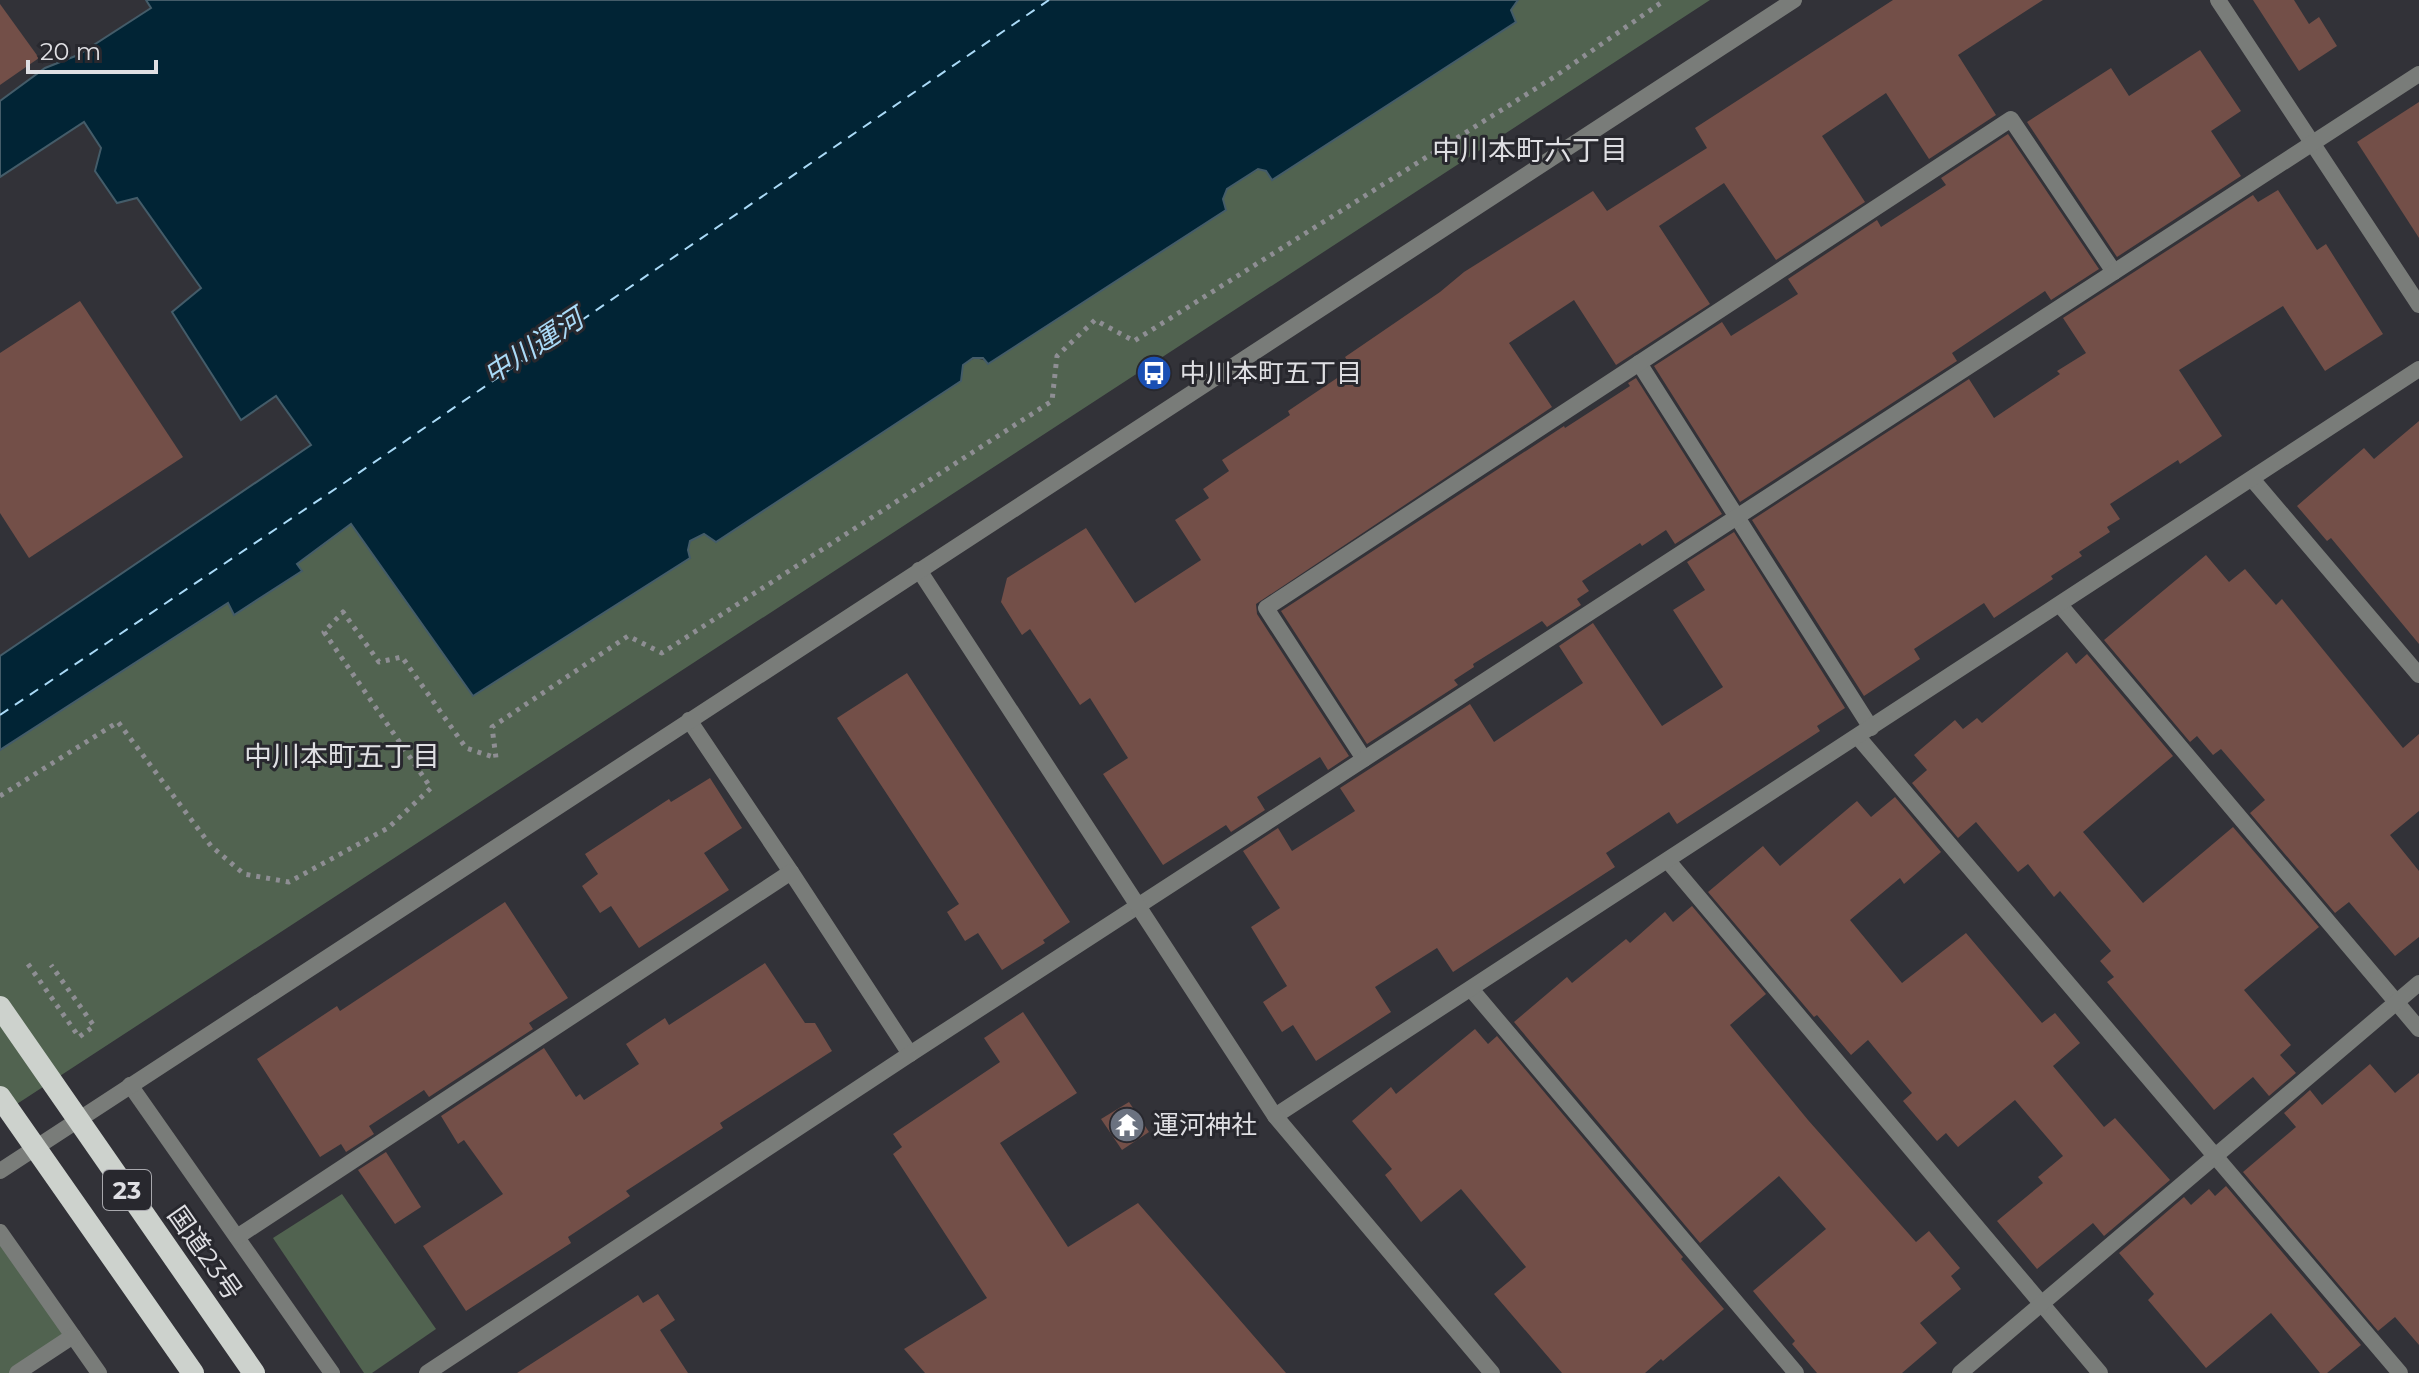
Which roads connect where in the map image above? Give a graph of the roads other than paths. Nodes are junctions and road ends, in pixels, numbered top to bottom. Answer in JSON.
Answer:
{"nodes":[{"id":1,"x":1794,"y":0,"type":"edge"},
{"id":2,"x":2218,"y":0,"type":"edge"},
{"id":3,"x":2419,"y":74,"type":"edge"},
{"id":4,"x":2313,"y":143,"type":"junction"},
{"id":5,"x":2114,"y":272,"type":"junction"},
{"id":6,"x":2419,"y":305,"type":"edge"},
{"id":7,"x":1639,"y":363,"type":"junction"},
{"id":8,"x":2419,"y":369,"type":"edge"},
{"id":9,"x":2252,"y":479,"type":"junction"},
{"id":10,"x":1736,"y":516,"type":"junction"},
{"id":11,"x":919,"y":570,"type":"junction"},
{"id":12,"x":2060,"y":605,"type":"junction"},
{"id":13,"x":2419,"y":675,"type":"edge"},
{"id":14,"x":689,"y":720,"type":"junction"},
{"id":15,"x":1865,"y":733,"type":"junction"},
{"id":16,"x":1364,"y":759,"type":"junction"},
{"id":17,"x":1668,"y":861,"type":"junction"},
{"id":18,"x":791,"y":872,"type":"junction"},
{"id":19,"x":1139,"y":907,"type":"junction"},
{"id":20,"x":2419,"y":983,"type":"edge"},
{"id":21,"x":1471,"y":989,"type":"junction"},
{"id":22,"x":2396,"y":1002,"type":"junction"},
{"id":23,"x":0,"y":1007,"type":"edge"},
{"id":24,"x":2419,"y":1029,"type":"edge"},
{"id":25,"x":910,"y":1054,"type":"junction"},
{"id":26,"x":130,"y":1085,"type":"junction"},
{"id":27,"x":0,"y":1097,"type":"edge"},
{"id":28,"x":1275,"y":1116,"type":"junction"},
{"id":29,"x":2215,"y":1156,"type":"junction"},
{"id":30,"x":0,"y":1171,"type":"edge"},
{"id":31,"x":0,"y":1232,"type":"edge"},
{"id":32,"x":237,"y":1237,"type":"junction"},
{"id":33,"x":2041,"y":1304,"type":"junction"},
{"id":34,"x":73,"y":1336,"type":"junction"},
{"id":35,"x":17,"y":1373,"type":"edge"},
{"id":36,"x":99,"y":1373,"type":"edge"},
{"id":37,"x":193,"y":1373,"type":"edge"},
{"id":38,"x":254,"y":1373,"type":"edge"},
{"id":39,"x":332,"y":1373,"type":"edge"},
{"id":40,"x":427,"y":1373,"type":"edge"},
{"id":41,"x":1492,"y":1373,"type":"edge"},
{"id":42,"x":1796,"y":1373,"type":"edge"},
{"id":43,"x":1960,"y":1373,"type":"edge"},
{"id":44,"x":2100,"y":1373,"type":"edge"},
{"id":45,"x":2400,"y":1373,"type":"edge"}],
"edges":[{"from":1,"to":11,"type":"street"},
{"from":2,"to":4,"type":"street"},
{"from":3,"to":4,"type":"street"},
{"from":4,"to":5,"type":"street"},
{"from":4,"to":6,"type":"street"},
{"from":5,"to":7,"type":"street"},
{"from":5,"to":10,"type":"street"},
{"from":7,"to":10,"type":"street"},
{"from":7,"to":16,"type":"street"},
{"from":8,"to":9,"type":"street"},
{"from":9,"to":12,"type":"street"},
{"from":9,"to":13,"type":"street"},
{"from":10,"to":15,"type":"street"},
{"from":10,"to":16,"type":"street"},
{"from":11,"to":14,"type":"street"},
{"from":11,"to":19,"type":"street"},
{"from":12,"to":15,"type":"street"},
{"from":12,"to":22,"type":"street"},
{"from":14,"to":18,"type":"street"},
{"from":14,"to":26,"type":"street"},
{"from":15,"to":17,"type":"street"},
{"from":15,"to":29,"type":"street"},
{"from":16,"to":19,"type":"street"},
{"from":17,"to":21,"type":"street"},
{"from":17,"to":33,"type":"street"},
{"from":18,"to":25,"type":"street"},
{"from":18,"to":32,"type":"street"},
{"from":19,"to":25,"type":"street"},
{"from":19,"to":28,"type":"street"},
{"from":20,"to":22,"type":"street"},
{"from":21,"to":28,"type":"street"},
{"from":21,"to":42,"type":"street"},
{"from":22,"to":24,"type":"street"},
{"from":22,"to":29,"type":"street"},
{"from":23,"to":38,"type":"highway","name":"国道23号","number":"23","bridge":true},
{"from":25,"to":40,"type":"street"},
{"from":26,"to":30,"type":"street"},
{"from":26,"to":32,"type":"street"},
{"from":27,"to":37,"type":"highway","number":"23","bridge":true},
{"from":28,"to":41,"type":"street"},
{"from":29,"to":33,"type":"street"},
{"from":29,"to":45,"type":"street"},
{"from":31,"to":34,"type":"street"},
{"from":32,"to":39,"type":"street"},
{"from":33,"to":43,"type":"street"},
{"from":33,"to":44,"type":"street"},
{"from":34,"to":35,"type":"street"},
{"from":34,"to":36,"type":"street"}]}
